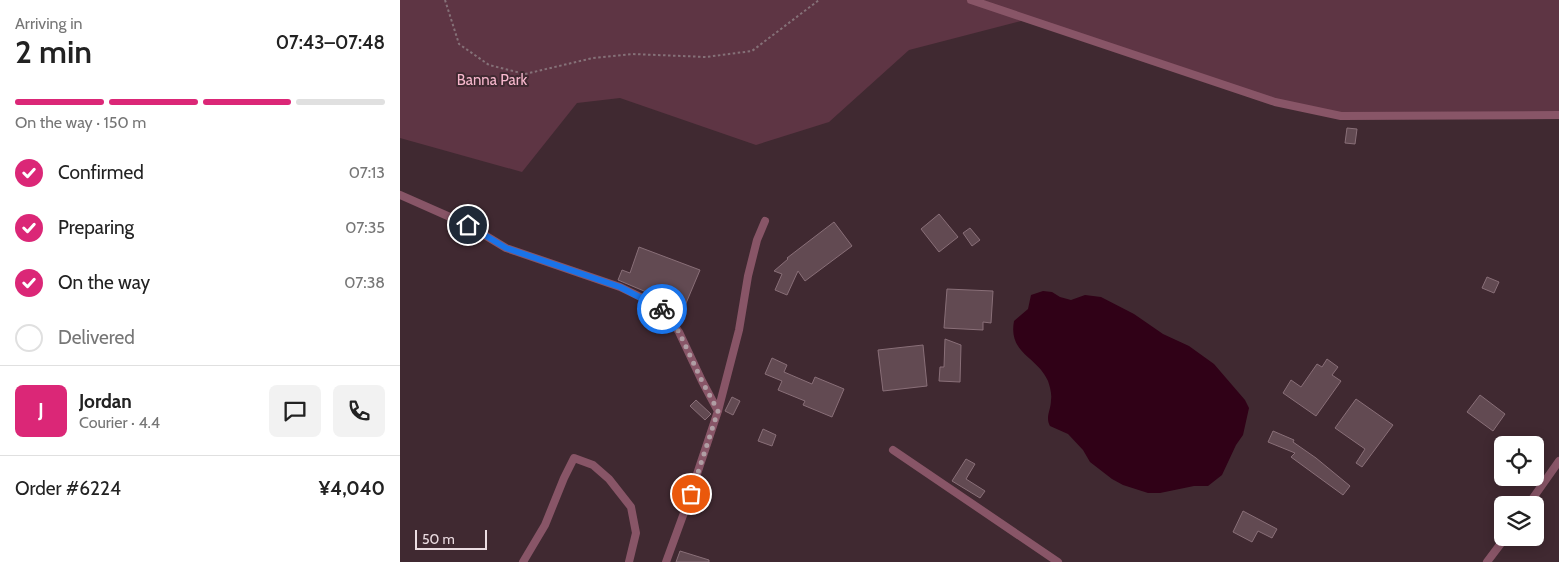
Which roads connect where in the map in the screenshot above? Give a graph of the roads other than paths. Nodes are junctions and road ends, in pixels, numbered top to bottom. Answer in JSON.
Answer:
{"nodes":[{"id":1,"x":971,"y":0,"type":"edge"},
{"id":2,"x":1559,"y":115,"type":"edge"},
{"id":3,"x":400,"y":194,"type":"edge"},
{"id":4,"x":765,"y":221,"type":"dead end"},
{"id":5,"x":718,"y":411,"type":"junction"},
{"id":6,"x":893,"y":450,"type":"dead end"},
{"id":7,"x":1559,"y":461,"type":"edge"},
{"id":8,"x":1534,"y":496,"type":"edge"},
{"id":9,"x":1499,"y":546,"type":"edge"},
{"id":10,"x":522,"y":562,"type":"edge"},
{"id":11,"x":629,"y":562,"type":"edge"},
{"id":12,"x":666,"y":562,"type":"edge"},
{"id":13,"x":1058,"y":562,"type":"edge"},
{"id":14,"x":1487,"y":562,"type":"edge"}],
"edges":[{"from":1,"to":2,"type":"street"},
{"from":3,"to":5,"type":"street"},
{"from":4,"to":5,"type":"street"},
{"from":5,"to":12,"type":"street"},
{"from":6,"to":13,"type":"street"},
{"from":7,"to":8,"type":"street"},
{"from":9,"to":14,"type":"street"},
{"from":10,"to":11,"type":"street"}]}
